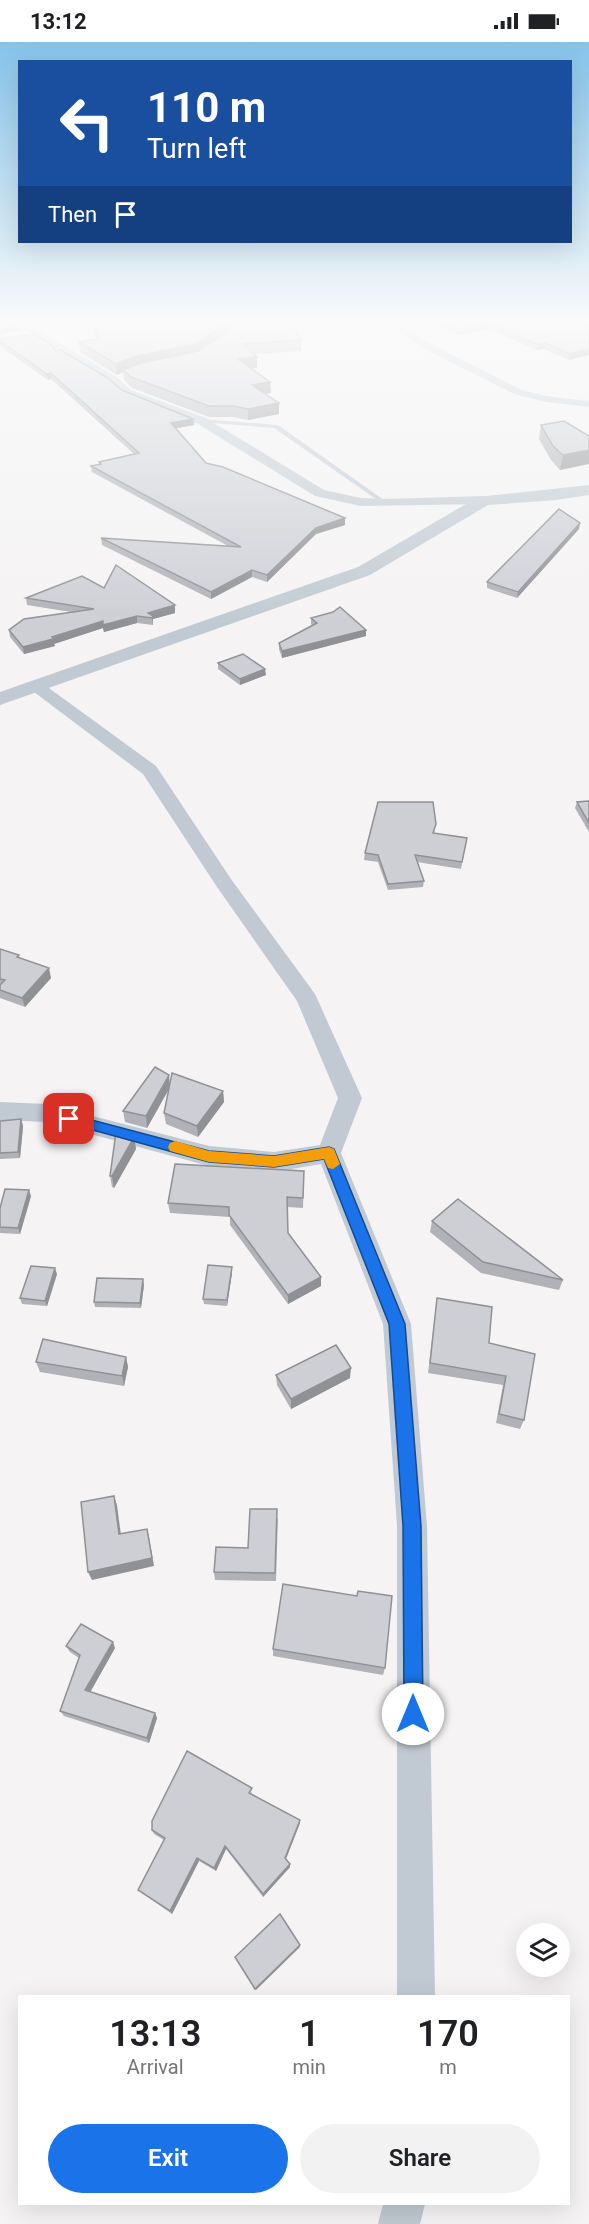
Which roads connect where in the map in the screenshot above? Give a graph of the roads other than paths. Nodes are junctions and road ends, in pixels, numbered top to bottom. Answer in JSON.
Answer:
{"nodes":[{"id":1,"x":202,"y":421,"type":"joint"},
{"id":2,"x":589,"y":490,"type":"edge"},
{"id":3,"x":484,"y":500,"type":"junction"},
{"id":4,"x":385,"y":503,"type":"junction"},
{"id":5,"x":36,"y":686,"type":"junction"},
{"id":6,"x":0,"y":699,"type":"edge"},
{"id":7,"x":0,"y":1111,"type":"edge"},
{"id":8,"x":329,"y":1153,"type":"junction"},
{"id":9,"x":416,"y":1995,"type":"edge"},
{"id":10,"x":404,"y":2205,"type":"edge"},
{"id":11,"x":399,"y":2224,"type":"edge"}],
"edges":[{"from":1,"to":4,"type":"street"},
{"from":1,"to":4,"type":"lane"},
{"from":2,"to":3,"type":"street"},
{"from":3,"to":4,"type":"street"},
{"from":3,"to":5,"type":"street"},
{"from":5,"to":6,"type":"street"},
{"from":5,"to":8,"type":"street"},
{"from":7,"to":8,"type":"street"},
{"from":8,"to":9,"type":"street"},
{"from":10,"to":11,"type":"street"}]}
